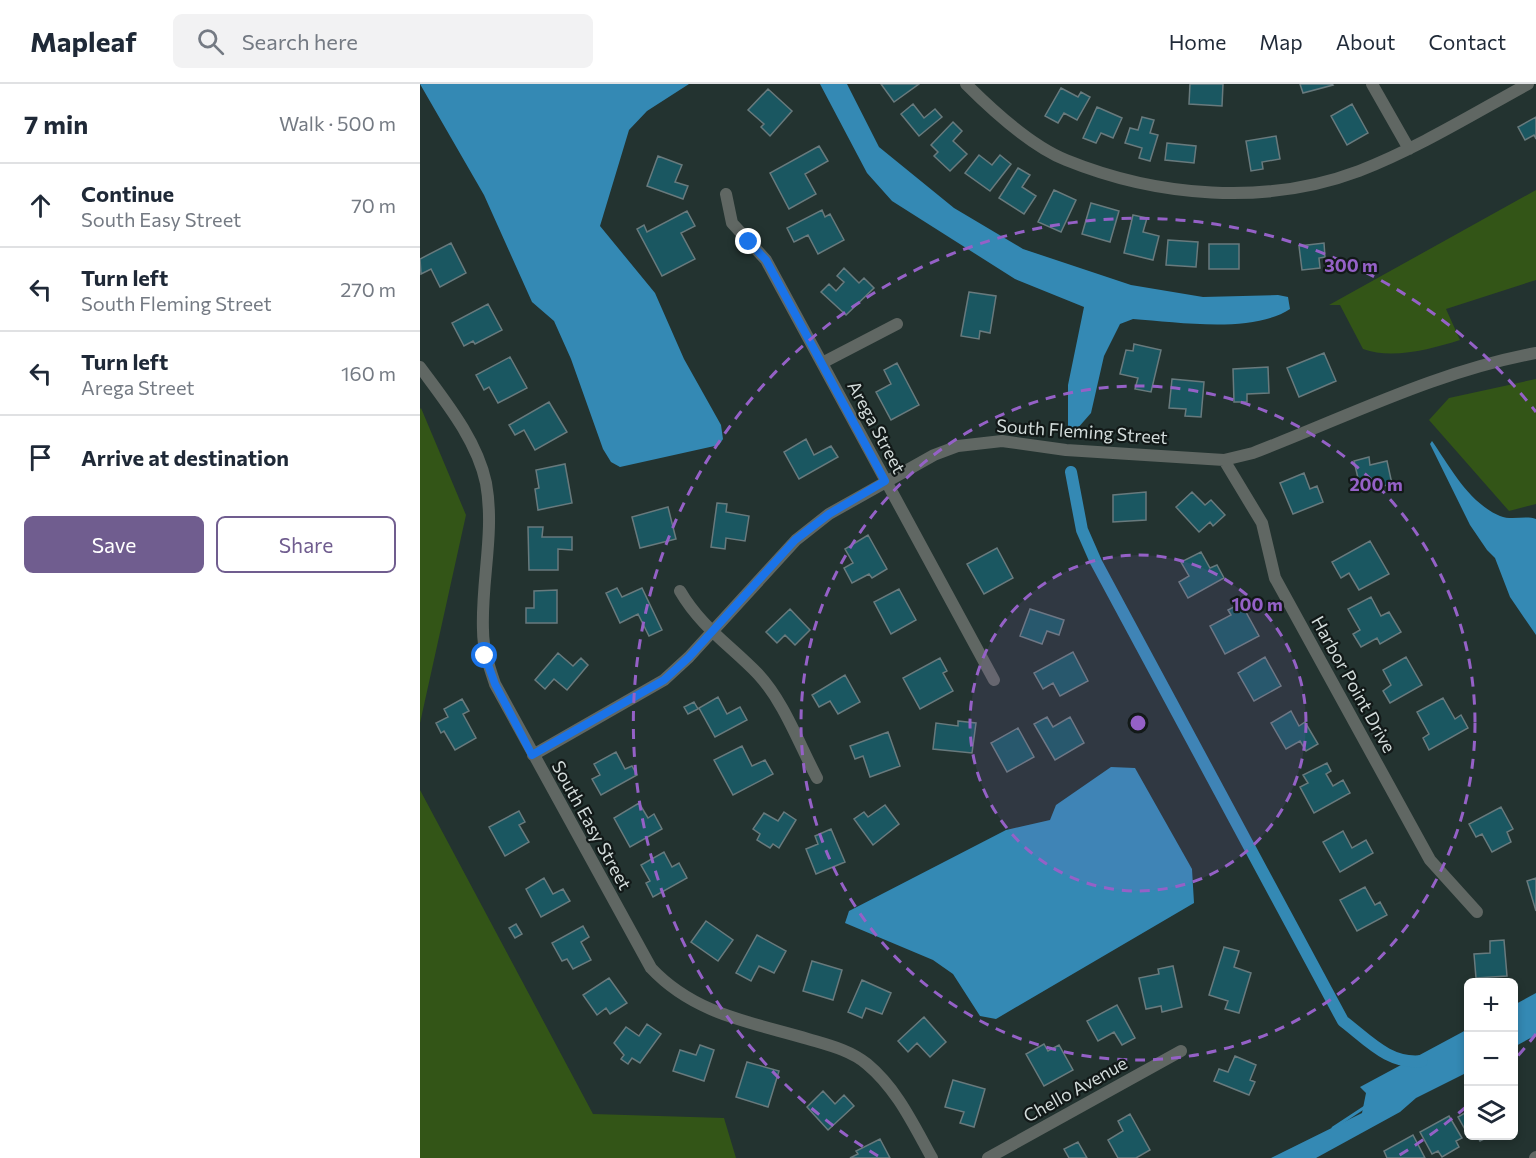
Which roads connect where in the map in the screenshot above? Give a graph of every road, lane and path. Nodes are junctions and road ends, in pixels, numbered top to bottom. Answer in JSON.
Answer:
{"nodes":[{"id":1,"x":966,"y":84,"type":"edge"},
{"id":2,"x":1372,"y":84,"type":"edge"},
{"id":3,"x":1528,"y":84,"type":"edge"},
{"id":4,"x":1409,"y":149,"type":"junction"},
{"id":5,"x":726,"y":194,"type":"dead end"},
{"id":6,"x":897,"y":324,"type":"dead end"},
{"id":7,"x":1536,"y":353,"type":"edge"},
{"id":8,"x":822,"y":363,"type":"junction"},
{"id":9,"x":420,"y":367,"type":"edge"},
{"id":10,"x":1224,"y":460,"type":"junction"},
{"id":11,"x":885,"y":481,"type":"junction"},
{"id":12,"x":680,"y":591,"type":"dead end"},
{"id":13,"x":712,"y":632,"type":"junction"},
{"id":14,"x":994,"y":680,"type":"dead end"},
{"id":15,"x":532,"y":755,"type":"junction"},
{"id":16,"x":817,"y":778,"type":"dead end"},
{"id":17,"x":1477,"y":912,"type":"dead end"},
{"id":18,"x":1181,"y":1051,"type":"dead end"},
{"id":19,"x":932,"y":1158,"type":"edge"},
{"id":20,"x":988,"y":1158,"type":"edge"}],
"edges":[{"from":1,"to":4,"type":"street"},
{"from":2,"to":4,"type":"street"},
{"from":3,"to":4,"type":"street"},
{"from":5,"to":8,"type":"street","name":"Arega Street"},
{"from":6,"to":8,"type":"street"},
{"from":7,"to":10,"type":"street","name":"South Fleming Street"},
{"from":8,"to":11,"type":"street","name":"Arega Street"},
{"from":9,"to":15,"type":"street","name":"South Easy Street"},
{"from":10,"to":11,"type":"street","name":"South Fleming Street"},
{"from":10,"to":17,"type":"street","name":"Harbor Point Drive"},
{"from":11,"to":13,"type":"street","name":"South Fleming Street"},
{"from":11,"to":14,"type":"street","name":"Arega Street"},
{"from":12,"to":13,"type":"street"},
{"from":13,"to":15,"type":"street","name":"South Fleming Street"},
{"from":13,"to":16,"type":"street"},
{"from":15,"to":19,"type":"street","name":"South Easy Street"},
{"from":18,"to":20,"type":"street","name":"Chello Avenue"}]}
